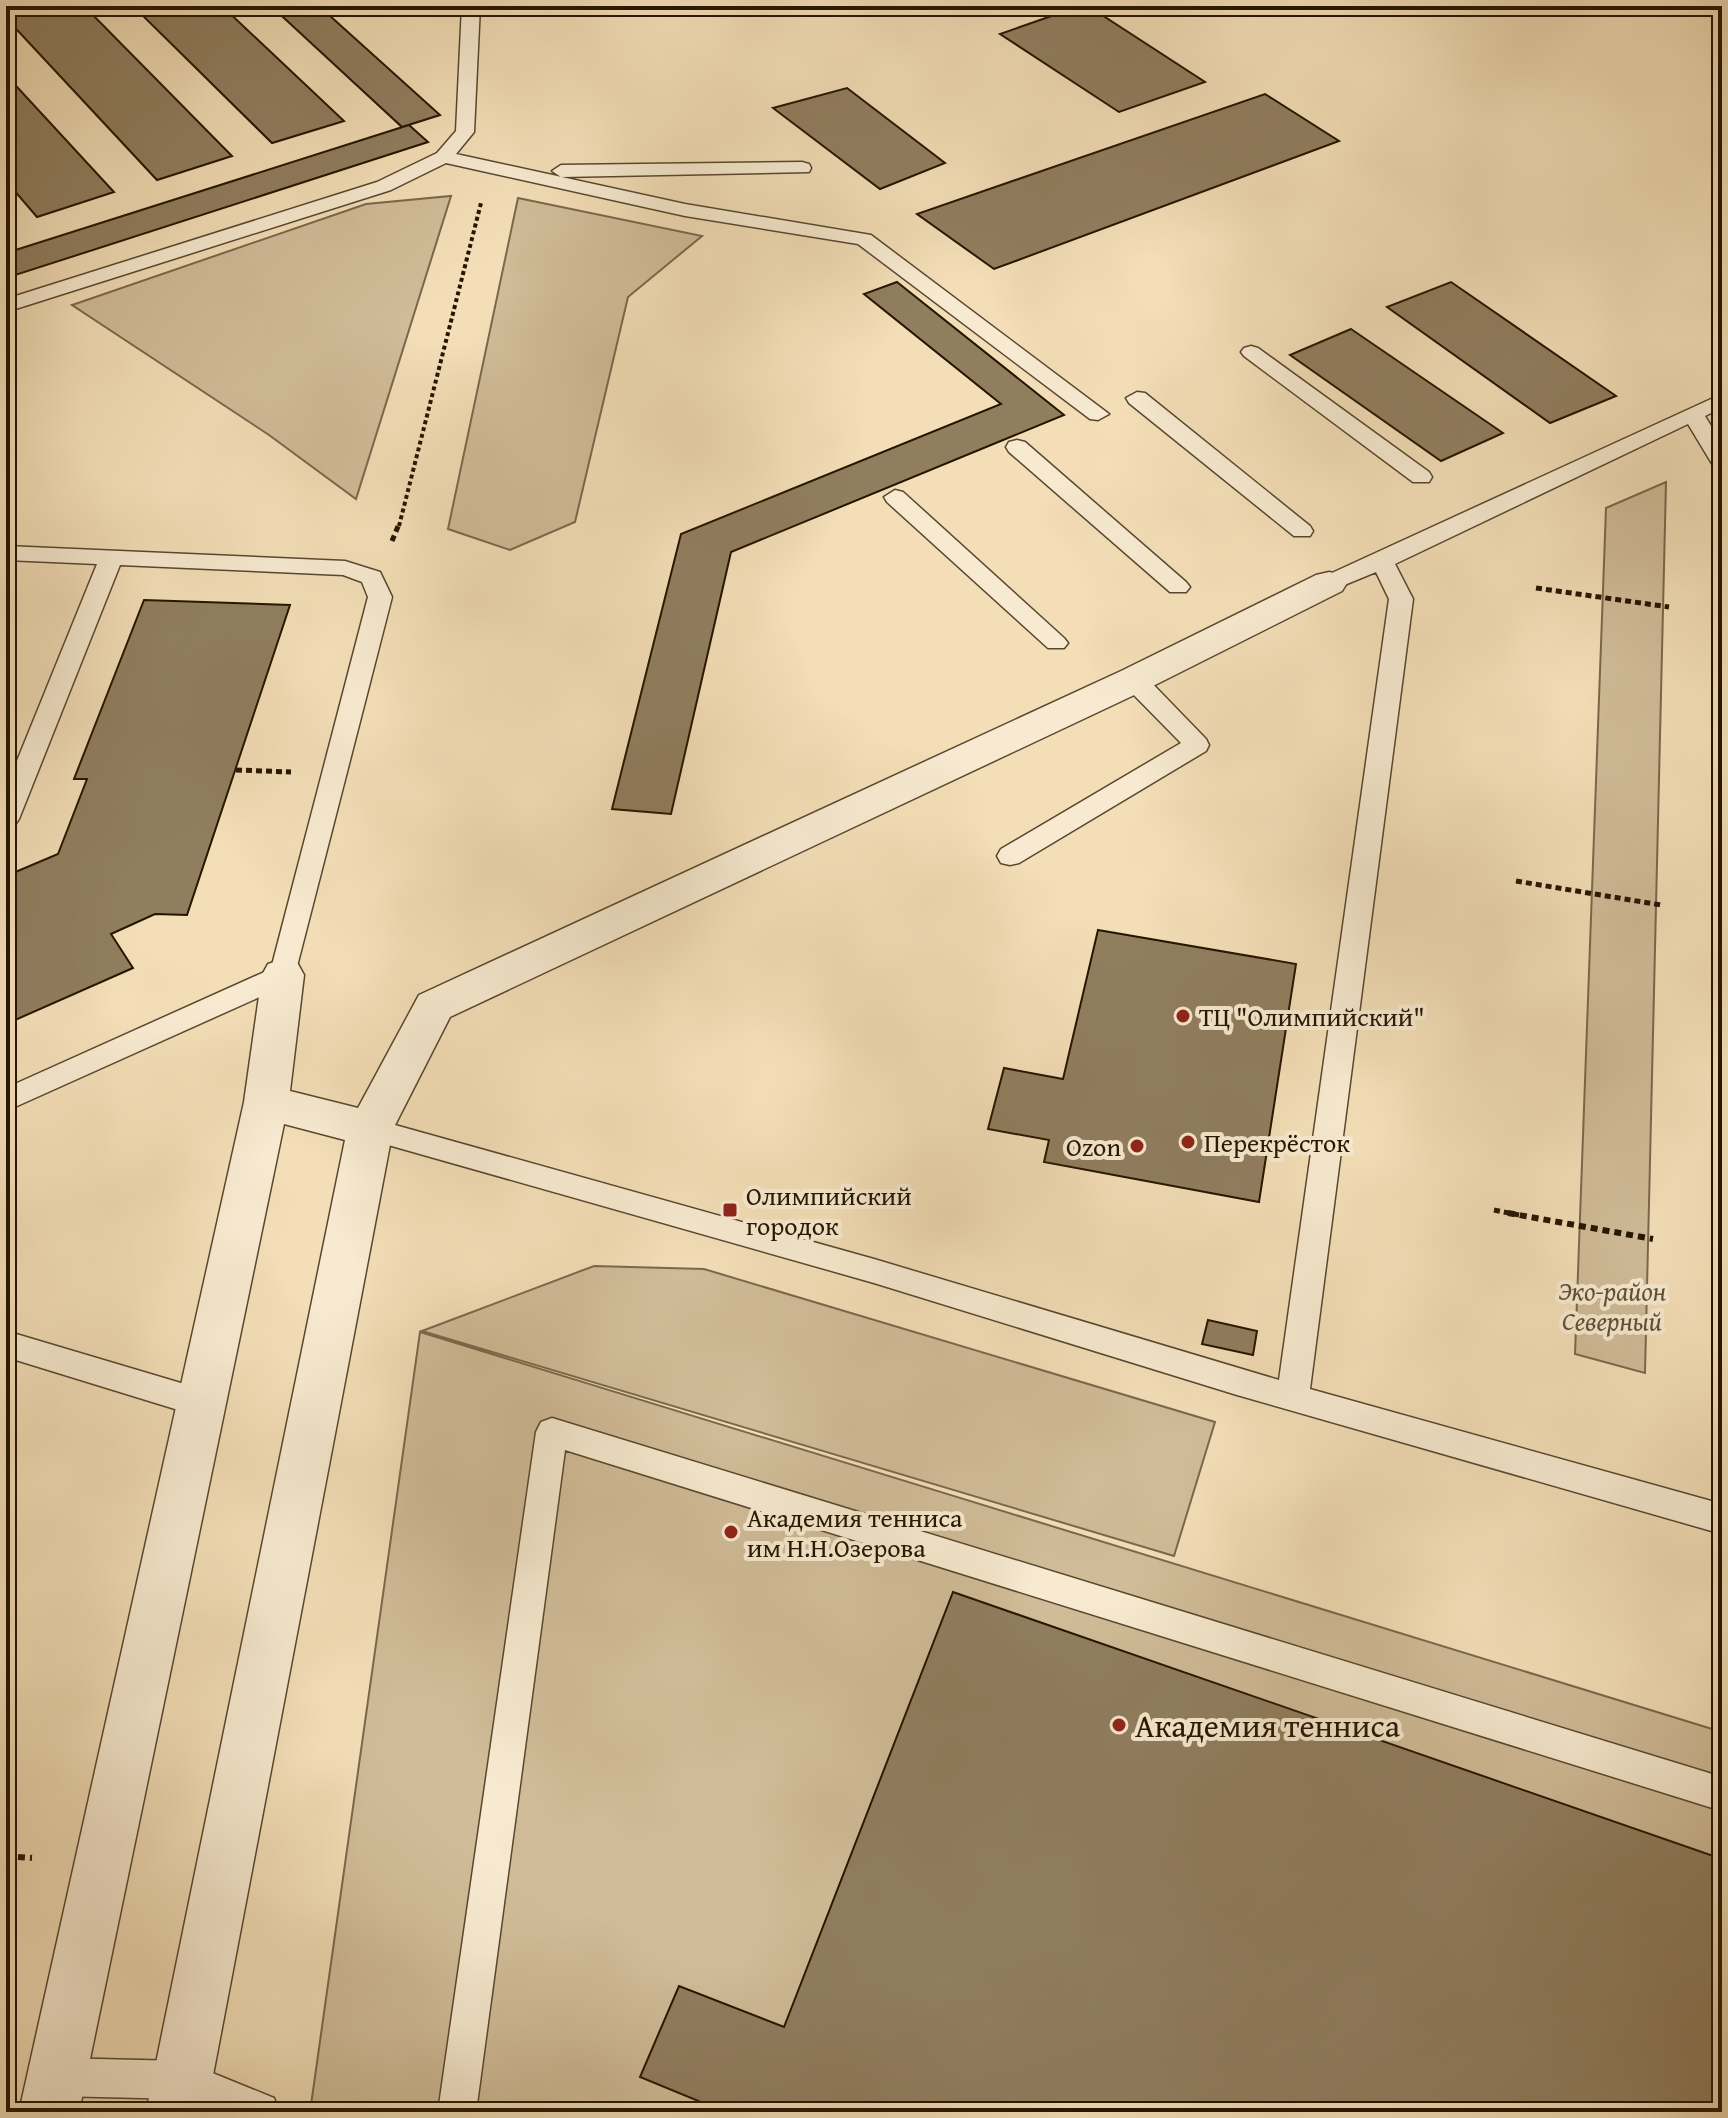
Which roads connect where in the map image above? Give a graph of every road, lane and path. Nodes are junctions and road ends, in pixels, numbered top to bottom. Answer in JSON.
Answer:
{"nodes":[{"id":1,"x":471,"y":6,"type":"edge"},
{"id":2,"x":444,"y":157,"type":"junction"},
{"id":3,"x":490,"y":167,"type":"junction"},
{"id":4,"x":802,"y":168,"type":"dead end"},
{"id":5,"x":512,"y":172,"type":"junction"},
{"id":6,"x":6,"y":306,"type":"edge"},
{"id":7,"x":1251,"y":352,"type":"dead end"},
{"id":8,"x":1137,"y":398,"type":"dead end"},
{"id":9,"x":1722,"y":400,"type":"edge"},
{"id":10,"x":1692,"y":413,"type":"junction"},
{"id":11,"x":1098,"y":414,"type":"dead end"},
{"id":12,"x":1017,"y":447,"type":"dead end"},
{"id":13,"x":1722,"y":462,"type":"edge"},
{"id":14,"x":1421,"y":477,"type":"dead end"},
{"id":15,"x":895,"y":497,"type":"dead end"},
{"id":16,"x":1302,"y":531,"type":"dead end"},
{"id":17,"x":6,"y":553,"type":"edge"},
{"id":18,"x":111,"y":558,"type":"junction"},
{"id":19,"x":1382,"y":561,"type":"junction"},
{"id":20,"x":372,"y":577,"type":"junction"},
{"id":21,"x":1329,"y":583,"type":"joint"},
{"id":22,"x":1178,"y":587,"type":"dead end"},
{"id":23,"x":1536,"y":588,"type":"dead end"},
{"id":24,"x":1669,"y":607,"type":"dead end"},
{"id":25,"x":1056,"y":643,"type":"dead end"},
{"id":26,"x":1134,"y":680,"type":"junction"},
{"id":27,"x":6,"y":819,"type":"edge"},
{"id":28,"x":1010,"y":856,"type":"dead end"},
{"id":29,"x":1516,"y":881,"type":"dead end"},
{"id":30,"x":1661,"y":905,"type":"dead end"},
{"id":31,"x":283,"y":975,"type":"junction"},
{"id":32,"x":6,"y":1100,"type":"edge"},
{"id":33,"x":266,"y":1102,"type":"junction"},
{"id":34,"x":370,"y":1129,"type":"junction"},
{"id":35,"x":1494,"y":1210,"type":"dead end"},
{"id":36,"x":1653,"y":1239,"type":"dead end"},
{"id":37,"x":6,"y":1344,"type":"edge"},
{"id":38,"x":1293,"y":1396,"type":"junction"},
{"id":39,"x":201,"y":1403,"type":"junction"},
{"id":40,"x":1722,"y":1519,"type":"edge"},
{"id":41,"x":1722,"y":1794,"type":"edge"},
{"id":42,"x":6,"y":1856,"type":"edge"},
{"id":43,"x":32,"y":1858,"type":"dead end"},
{"id":44,"x":53,"y":2095,"type":"edge"},
{"id":45,"x":180,"y":2096,"type":"edge"},
{"id":46,"x":260,"y":2112,"type":"edge"},
{"id":47,"x":457,"y":2112,"type":"edge"}],
"edges":[{"from":1,"to":2,"type":"lane"},
{"from":2,"to":3,"type":"lane"},
{"from":2,"to":6,"type":"lane"},
{"from":3,"to":5,"type":"lane"},
{"from":3,"to":20,"type":"path"},
{"from":4,"to":5,"type":"lane"},
{"from":5,"to":11,"type":"lane"},
{"from":7,"to":14,"type":"lane"},
{"from":8,"to":16,"type":"lane"},
{"from":9,"to":10,"type":"lane"},
{"from":10,"to":13,"type":"lane"},
{"from":10,"to":19,"type":"lane"},
{"from":12,"to":22,"type":"lane"},
{"from":15,"to":25,"type":"lane"},
{"from":17,"to":18,"type":"lane"},
{"from":18,"to":20,"type":"lane"},
{"from":18,"to":27,"type":"lane"},
{"from":19,"to":21,"type":"lane"},
{"from":19,"to":38,"type":"lane"},
{"from":20,"to":31,"type":"lane"},
{"from":21,"to":26,"type":"street"},
{"from":23,"to":24,"type":"path"},
{"from":26,"to":28,"type":"lane"},
{"from":26,"to":34,"type":"street"},
{"from":29,"to":30,"type":"path"},
{"from":31,"to":32,"type":"lane"},
{"from":31,"to":33,"type":"street"},
{"from":33,"to":34,"type":"street"},
{"from":33,"to":39,"type":"street"},
{"from":34,"to":38,"type":"lane"},
{"from":34,"to":45,"type":"street"},
{"from":35,"to":36,"type":"path"},
{"from":37,"to":39,"type":"lane"},
{"from":38,"to":40,"type":"lane"},
{"from":39,"to":44,"type":"street"},
{"from":41,"to":47,"type":"lane"},
{"from":42,"to":43,"type":"path"},
{"from":44,"to":45,"type":"lane"},
{"from":45,"to":46,"type":"lane"}]}
